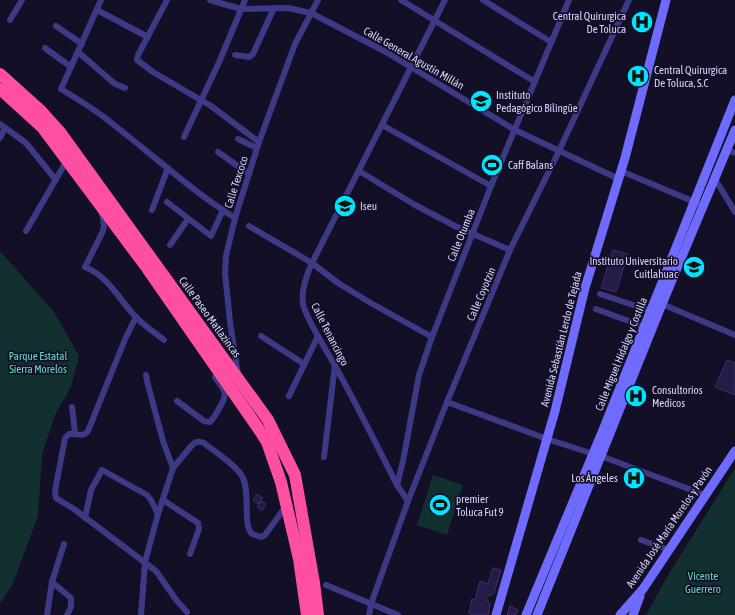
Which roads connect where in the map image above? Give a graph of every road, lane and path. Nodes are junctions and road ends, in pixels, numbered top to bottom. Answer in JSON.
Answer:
{"nodes":[{"id":1,"x":22,"y":0,"type":"edge"},
{"id":2,"x":101,"y":0,"type":"edge"},
{"id":3,"x":167,"y":0,"type":"edge"},
{"id":4,"x":210,"y":0,"type":"edge"},
{"id":5,"x":245,"y":0,"type":"edge"},
{"id":6,"x":318,"y":0,"type":"edge"},
{"id":7,"x":401,"y":0,"type":"edge"},
{"id":8,"x":445,"y":0,"type":"edge"},
{"id":9,"x":483,"y":0,"type":"edge"},
{"id":10,"x":629,"y":0,"type":"edge"},
{"id":11,"x":666,"y":0,"type":"edge"},
{"id":12,"x":566,"y":1,"type":"edge"},
{"id":13,"x":274,"y":8,"type":"junction"},
{"id":14,"x":241,"y":9,"type":"junction"},
{"id":15,"x":97,"y":10,"type":"junction"},
{"id":16,"x":310,"y":13,"type":"junction"},
{"id":17,"x":10,"y":20,"type":"dead end"},
{"id":18,"x":435,"y":20,"type":"junction"},
{"id":19,"x":56,"y":26,"type":"dead end"},
{"id":20,"x":148,"y":38,"type":"junction"},
{"id":21,"x":551,"y":42,"type":"junction"},
{"id":22,"x":82,"y":44,"type":"junction"},
{"id":23,"x":45,"y":48,"type":"dead end"},
{"id":24,"x":78,"y":52,"type":"junction"},
{"id":25,"x":235,"y":55,"type":"dead end"},
{"id":26,"x":71,"y":67,"type":"junction"},
{"id":27,"x":412,"y":67,"type":"junction"},
{"id":28,"x":0,"y":74,"type":"edge"},
{"id":29,"x":535,"y":82,"type":"junction"},
{"id":30,"x":125,"y":88,"type":"dead end"},
{"id":31,"x":0,"y":89,"type":"edge"},
{"id":32,"x":201,"y":100,"type":"junction"},
{"id":33,"x":735,"y":100,"type":"edge"},
{"id":34,"x":382,"y":125,"type":"junction"},
{"id":35,"x":3,"y":126,"type":"edge"},
{"id":36,"x":515,"y":130,"type":"junction"},
{"id":37,"x":735,"y":130,"type":"edge"},
{"id":38,"x":184,"y":137,"type":"dead end"},
{"id":39,"x":0,"y":138,"type":"edge"},
{"id":40,"x":238,"y":139,"type":"dead end"},
{"id":41,"x":258,"y":145,"type":"junction"},
{"id":42,"x":559,"y":151,"type":"junction"},
{"id":43,"x":731,"y":151,"type":"edge"},
{"id":44,"x":218,"y":152,"type":"dead end"},
{"id":45,"x":67,"y":160,"type":"junction"},
{"id":46,"x":168,"y":168,"type":"junction"},
{"id":47,"x":359,"y":171,"type":"junction"},
{"id":48,"x":249,"y":174,"type":"junction"},
{"id":49,"x":620,"y":175,"type":"junction"},
{"id":50,"x":715,"y":179,"type":"junction"},
{"id":51,"x":56,"y":180,"type":"junction"},
{"id":52,"x":491,"y":186,"type":"junction"},
{"id":53,"x":167,"y":202,"type":"dead end"},
{"id":54,"x":695,"y":202,"type":"junction"},
{"id":55,"x":704,"y":206,"type":"junction"},
{"id":56,"x":102,"y":207,"type":"junction"},
{"id":57,"x":152,"y":210,"type":"dead end"},
{"id":58,"x":223,"y":210,"type":"junction"},
{"id":59,"x":735,"y":212,"type":"edge"},
{"id":60,"x":235,"y":218,"type":"junction"},
{"id":61,"x":188,"y":219,"type":"junction"},
{"id":62,"x":250,"y":226,"type":"dead end"},
{"id":63,"x":26,"y":231,"type":"dead end"},
{"id":64,"x":472,"y":234,"type":"junction"},
{"id":65,"x":170,"y":245,"type":"dead end"},
{"id":66,"x":510,"y":250,"type":"junction"},
{"id":67,"x":312,"y":263,"type":"junction"},
{"id":68,"x":600,"y":294,"type":"dead end"},
{"id":69,"x":662,"y":304,"type":"junction"},
{"id":70,"x":596,"y":309,"type":"dead end"},
{"id":71,"x":651,"y":311,"type":"junction"},
{"id":72,"x":136,"y":317,"type":"junction"},
{"id":73,"x":645,"y":327,"type":"junction"},
{"id":74,"x":735,"y":334,"type":"edge"},
{"id":75,"x":261,"y":336,"type":"dead end"},
{"id":76,"x":318,"y":336,"type":"junction"},
{"id":77,"x":432,"y":337,"type":"junction"},
{"id":78,"x":164,"y":340,"type":"dead end"},
{"id":79,"x":304,"y":364,"type":"junction"},
{"id":80,"x":335,"y":365,"type":"junction"},
{"id":81,"x":219,"y":371,"type":"junction"},
{"id":82,"x":146,"y":375,"type":"dead end"},
{"id":83,"x":239,"y":380,"type":"junction"},
{"id":84,"x":289,"y":396,"type":"dead end"},
{"id":85,"x":177,"y":401,"type":"dead end"},
{"id":86,"x":447,"y":402,"type":"junction"},
{"id":87,"x":72,"y":407,"type":"dead end"},
{"id":88,"x":72,"y":434,"type":"junction"},
{"id":89,"x":547,"y":439,"type":"junction"},
{"id":90,"x":735,"y":451,"type":"edge"},
{"id":91,"x":597,"y":455,"type":"junction"},
{"id":92,"x":324,"y":456,"type":"dead end"},
{"id":93,"x":173,"y":468,"type":"junction"},
{"id":94,"x":397,"y":485,"type":"junction"},
{"id":95,"x":705,"y":495,"type":"junction"},
{"id":96,"x":163,"y":500,"type":"junction"},
{"id":97,"x":408,"y":501,"type":"junction"},
{"id":98,"x":286,"y":506,"type":"junction"},
{"id":99,"x":158,"y":514,"type":"junction"},
{"id":100,"x":85,"y":518,"type":"junction"},
{"id":101,"x":641,"y":540,"type":"dead end"},
{"id":102,"x":64,"y":544,"type":"dead end"},
{"id":103,"x":669,"y":550,"type":"junction"},
{"id":104,"x":190,"y":554,"type":"dead end"},
{"id":105,"x":145,"y":562,"type":"junction"},
{"id":106,"x":52,"y":582,"type":"junction"},
{"id":107,"x":326,"y":585,"type":"dead end"},
{"id":108,"x":643,"y":589,"type":"junction"},
{"id":109,"x":371,"y":604,"type":"junction"},
{"id":110,"x":187,"y":612,"type":"dead end"},
{"id":111,"x":47,"y":615,"type":"edge"},
{"id":112,"x":67,"y":615,"type":"edge"},
{"id":113,"x":141,"y":615,"type":"edge"},
{"id":114,"x":307,"y":615,"type":"edge"},
{"id":115,"x":318,"y":615,"type":"edge"},
{"id":116,"x":369,"y":615,"type":"edge"},
{"id":117,"x":396,"y":615,"type":"edge"},
{"id":118,"x":496,"y":615,"type":"edge"},
{"id":119,"x":526,"y":615,"type":"edge"},
{"id":120,"x":537,"y":615,"type":"edge"},
{"id":121,"x":620,"y":615,"type":"edge"},
{"id":122,"x":633,"y":615,"type":"edge"}],
"edges":[{"from":1,"to":17,"type":"street"},
{"from":2,"to":15,"type":"street"},
{"from":3,"to":20,"type":"street"},
{"from":4,"to":14,"type":"street","name":"Calle General Agustín Millán"},
{"from":5,"to":14,"type":"street"},
{"from":6,"to":16,"type":"street","name":"Calle Texcoco"},
{"from":7,"to":18,"type":"street"},
{"from":8,"to":18,"type":"street","name":"Calle Tenancingo"},
{"from":9,"to":21,"type":"street"},
{"from":10,"to":42,"type":"street","name":"Calle Coyotzin"},
{"from":11,"to":49,"type":"main road","name":"Avenida Sebastián Lerdo de Tejada"},
{"from":12,"to":21,"type":"street","name":"Calle Otumba"},
{"from":13,"to":14,"type":"street","name":"Calle General Agustín Millán"},
{"from":13,"to":16,"type":"street","name":"Calle General Agustín Millán"},
{"from":13,"to":25,"type":"street"},
{"from":14,"to":32,"type":"street"},
{"from":15,"to":20,"type":"street"},
{"from":15,"to":22,"type":"street"},
{"from":16,"to":27,"type":"street","name":"Calle General Agustín Millán"},
{"from":16,"to":41,"type":"street","name":"Calle Texcoco"},
{"from":18,"to":27,"type":"street","name":"Calle Tenancingo"},
{"from":18,"to":29,"type":"street"},
{"from":19,"to":22,"type":"street"},
{"from":20,"to":32,"type":"street"},
{"from":21,"to":29,"type":"street","name":"Calle Otumba"},
{"from":22,"to":24,"type":"street"},
{"from":23,"to":26,"type":"street"},
{"from":24,"to":26,"type":"street"},
{"from":24,"to":30,"type":"street"},
{"from":26,"to":46,"type":"street"},
{"from":27,"to":34,"type":"street","name":"Calle Tenancingo"},
{"from":27,"to":36,"type":"street","name":"Calle General Agustín Millán"},
{"from":28,"to":83,"type":"highway","name":"Calle Paseo Matlazincas"},
{"from":29,"to":36,"type":"street","name":"Calle Otumba"},
{"from":31,"to":45,"type":"highway"},
{"from":32,"to":38,"type":"street"},
{"from":32,"to":41,"type":"street"},
{"from":33,"to":54,"type":"main road","name":"Calle Miguel Hidalgo y Costilla"},
{"from":34,"to":47,"type":"street","name":"Calle Tenancingo"},
{"from":34,"to":52,"type":"street"},
{"from":35,"to":39,"type":"street"},
{"from":35,"to":51,"type":"street"},
{"from":36,"to":42,"type":"street","name":"Calle General Agustín Millán"},
{"from":36,"to":52,"type":"street","name":"Calle Otumba"},
{"from":37,"to":43,"type":"main road","name":"Calle Miguel Hidalgo y Costilla"},
{"from":40,"to":41,"type":"street"},
{"from":41,"to":48,"type":"street","name":"Calle Texcoco"},
{"from":42,"to":49,"type":"street","name":"Calle General Agustín Millán"},
{"from":42,"to":66,"type":"street","name":"Calle Coyotzin"},
{"from":43,"to":50,"type":"main road","name":"Calle Miguel Hidalgo y Costilla"},
{"from":44,"to":48,"type":"street"},
{"from":45,"to":51,"type":"street"},
{"from":45,"to":56,"type":"highway"},
{"from":46,"to":57,"type":"street"},
{"from":46,"to":58,"type":"street"},
{"from":47,"to":64,"type":"street"},
{"from":47,"to":67,"type":"street","name":"Calle Tenancingo"},
{"from":48,"to":60,"type":"street","name":"Calle Texcoco"},
{"from":49,"to":54,"type":"street","name":"Calle General Agustín Millán"},
{"from":49,"to":89,"type":"main road","name":"Avenida Sebastián Lerdo de Tejada"},
{"from":50,"to":55,"type":"main road","name":"Calle Miguel Hidalgo y Costilla"},
{"from":50,"to":59,"type":"street"},
{"from":51,"to":63,"type":"street"},
{"from":52,"to":64,"type":"street","name":"Calle Otumba"},
{"from":53,"to":61,"type":"street"},
{"from":54,"to":55,"type":"street","name":"Calle General Agustín Millán"},
{"from":54,"to":71,"type":"main road","name":"Calle Miguel Hidalgo y Costilla"},
{"from":55,"to":69,"type":"main road","name":"Calle Miguel Hidalgo y Costilla"},
{"from":56,"to":72,"type":"street"},
{"from":56,"to":81,"type":"highway"},
{"from":58,"to":60,"type":"street"},
{"from":58,"to":61,"type":"street"},
{"from":60,"to":83,"type":"street","name":"Calle Texcoco"},
{"from":61,"to":65,"type":"street"},
{"from":62,"to":67,"type":"street"},
{"from":64,"to":66,"type":"street"},
{"from":64,"to":77,"type":"street","name":"Calle Otumba"},
{"from":66,"to":86,"type":"street","name":"Calle Coyotzin"},
{"from":67,"to":76,"type":"street","name":"Calle Tenancingo"},
{"from":67,"to":77,"type":"street"},
{"from":68,"to":71,"type":"street"},
{"from":69,"to":74,"type":"street"},
{"from":69,"to":91,"type":"main road","name":"Calle Miguel Hidalgo y Costilla"},
{"from":70,"to":73,"type":"street"},
{"from":71,"to":73,"type":"main road","name":"Calle Miguel Hidalgo y Costilla"},
{"from":72,"to":78,"type":"street"},
{"from":72,"to":88,"type":"street"},
{"from":73,"to":91,"type":"main road","name":"Calle Miguel Hidalgo y Costilla"},
{"from":75,"to":79,"type":"street"},
{"from":76,"to":79,"type":"street"},
{"from":76,"to":80,"type":"street","name":"Calle Tenancingo"},
{"from":77,"to":94,"type":"street","name":"Calle Otumba"},
{"from":79,"to":84,"type":"street"},
{"from":80,"to":92,"type":"street"},
{"from":80,"to":94,"type":"street","name":"Calle Tenancingo"},
{"from":81,"to":85,"type":"street"},
{"from":81,"to":98,"type":"highway"},
{"from":82,"to":93,"type":"street"},
{"from":83,"to":115,"type":"highway","name":"Calle Paseo Matlazincas"},
{"from":86,"to":89,"type":"street"},
{"from":86,"to":97,"type":"street","name":"Calle Coyotzin"},
{"from":87,"to":88,"type":"street"},
{"from":88,"to":100,"type":"street"},
{"from":89,"to":91,"type":"street"},
{"from":89,"to":118,"type":"main road","name":"Avenida Sebastián Lerdo de Tejada"},
{"from":90,"to":95,"type":"main road","name":"Avenida José María Morelos y Pavón"},
{"from":91,"to":95,"type":"street"},
{"from":91,"to":119,"type":"main road","name":"Calle Miguel Hidalgo y Costilla"},
{"from":91,"to":120,"type":"main road","name":"Calle Miguel Hidalgo y Costilla"},
{"from":93,"to":96,"type":"street"},
{"from":93,"to":98,"type":"street"},
{"from":94,"to":97,"type":"street","name":"Calle Tenancingo"},
{"from":95,"to":103,"type":"main road","name":"Avenida José María Morelos y Pavón"},
{"from":96,"to":99,"type":"street"},
{"from":96,"to":104,"type":"street"},
{"from":97,"to":109,"type":"street","name":"Calle Coyotzin"},
{"from":98,"to":114,"type":"highway"},
{"from":99,"to":100,"type":"street"},
{"from":99,"to":105,"type":"street"},
{"from":100,"to":105,"type":"street"},
{"from":101,"to":103,"type":"street"},
{"from":102,"to":106,"type":"street"},
{"from":103,"to":108,"type":"main road","name":"Avenida José María Morelos y Pavón"},
{"from":105,"to":110,"type":"street"},
{"from":105,"to":113,"type":"street"},
{"from":106,"to":111,"type":"street"},
{"from":106,"to":112,"type":"street"},
{"from":107,"to":109,"type":"street"},
{"from":108,"to":121,"type":"main road","name":"Avenida José María Morelos y Pavón"},
{"from":108,"to":122,"type":"main road"},
{"from":109,"to":116,"type":"street","name":"Calle Coyotzin"},
{"from":109,"to":117,"type":"street"}]}
